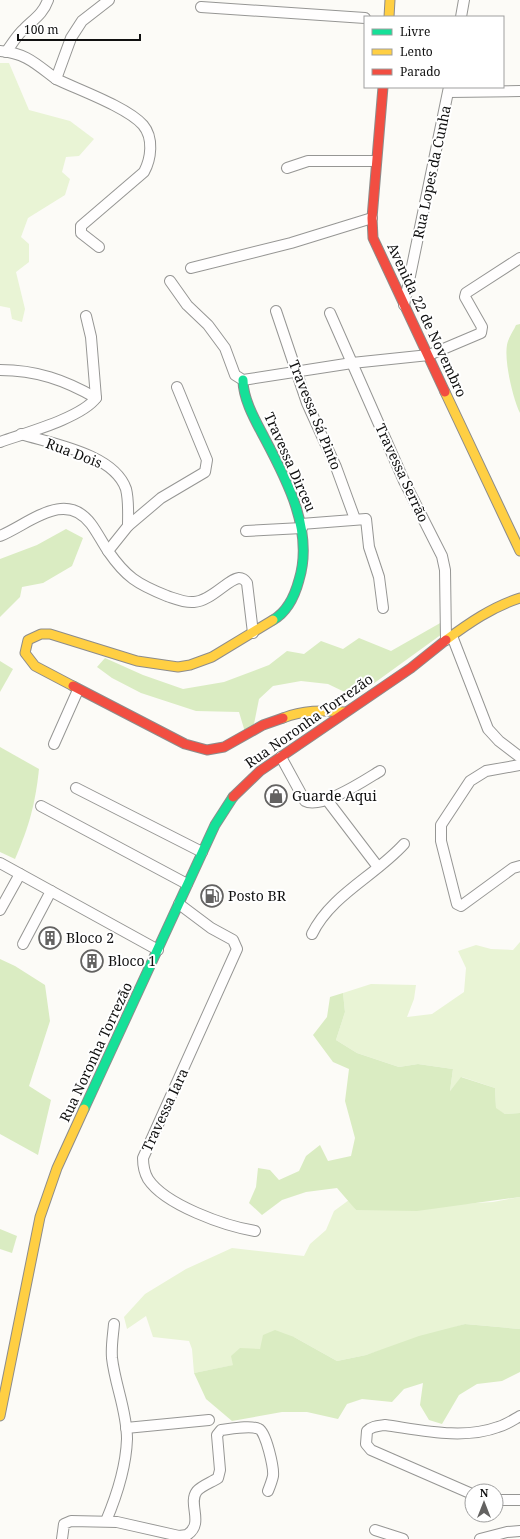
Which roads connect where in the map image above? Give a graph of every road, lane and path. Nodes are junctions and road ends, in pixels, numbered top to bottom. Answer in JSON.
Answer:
{"nodes":[{"id":1,"x":48,"y":0,"type":"edge"},
{"id":2,"x":109,"y":0,"type":"edge"},
{"id":3,"x":390,"y":0,"type":"edge"},
{"id":4,"x":464,"y":0,"type":"edge"},
{"id":5,"x":202,"y":6,"type":"dead end"},
{"id":6,"x":389,"y":16,"type":"edge"},
{"id":7,"x":462,"y":16,"type":"edge"},
{"id":8,"x":364,"y":18,"type":"edge"},
{"id":9,"x":3,"y":51,"type":"edge"},
{"id":10,"x":56,"y":80,"type":"junction"},
{"id":11,"x":383,"y":88,"type":"edge"},
{"id":12,"x":449,"y":90,"type":"edge"},
{"id":13,"x":520,"y":91,"type":"edge"},
{"id":14,"x":376,"y":161,"type":"junction"},
{"id":15,"x":287,"y":168,"type":"dead end"},
{"id":16,"x":372,"y":218,"type":"junction"},
{"id":17,"x":99,"y":247,"type":"dead end"},
{"id":18,"x":520,"y":258,"type":"edge"},
{"id":19,"x":191,"y":268,"type":"dead end"},
{"id":20,"x":170,"y":281,"type":"dead end"},
{"id":21,"x":404,"y":305,"type":"junction"},
{"id":22,"x":276,"y":311,"type":"dead end"},
{"id":23,"x":330,"y":313,"type":"dead end"},
{"id":24,"x":86,"y":316,"type":"dead end"},
{"id":25,"x":429,"y":355,"type":"junction"},
{"id":26,"x":352,"y":363,"type":"junction"},
{"id":27,"x":0,"y":370,"type":"edge"},
{"id":28,"x":297,"y":373,"type":"junction"},
{"id":29,"x":243,"y":380,"type":"junction"},
{"id":30,"x":177,"y":388,"type":"dead end"},
{"id":31,"x":96,"y":398,"type":"junction"},
{"id":32,"x":21,"y":434,"type":"junction"},
{"id":33,"x":0,"y":442,"type":"edge"},
{"id":34,"x":355,"y":519,"type":"junction"},
{"id":35,"x":128,"y":526,"type":"junction"},
{"id":36,"x":302,"y":526,"type":"junction"},
{"id":37,"x":246,"y":531,"type":"dead end"},
{"id":38,"x":0,"y":536,"type":"edge"},
{"id":39,"x":518,"y":538,"type":"edge"},
{"id":40,"x":108,"y":550,"type":"junction"},
{"id":41,"x":520,"y":551,"type":"edge"},
{"id":42,"x":520,"y":598,"type":"edge"},
{"id":43,"x":383,"y":608,"type":"dead end"},
{"id":44,"x":253,"y":633,"type":"junction"},
{"id":45,"x":449,"y":638,"type":"junction"},
{"id":46,"x":78,"y":690,"type":"junction"},
{"id":47,"x":344,"y":712,"type":"junction"},
{"id":48,"x":54,"y":744,"type":"dead end"},
{"id":49,"x":281,"y":757,"type":"junction"},
{"id":50,"x":520,"y":757,"type":"edge"},
{"id":51,"x":520,"y":765,"type":"edge"},
{"id":52,"x":380,"y":772,"type":"dead end"},
{"id":53,"x":76,"y":788,"type":"dead end"},
{"id":54,"x":327,"y":800,"type":"junction"},
{"id":55,"x":40,"y":806,"type":"dead end"},
{"id":56,"x":404,"y":844,"type":"dead end"},
{"id":57,"x":202,"y":852,"type":"junction"},
{"id":58,"x":0,"y":863,"type":"edge"},
{"id":59,"x":520,"y":866,"type":"edge"},
{"id":60,"x":378,"y":867,"type":"junction"},
{"id":61,"x":20,"y":874,"type":"junction"},
{"id":62,"x":187,"y":884,"type":"junction"},
{"id":63,"x":51,"y":891,"type":"junction"},
{"id":64,"x":179,"y":904,"type":"junction"},
{"id":65,"x":0,"y":910,"type":"edge"},
{"id":66,"x":312,"y":934,"type":"dead end"},
{"id":67,"x":23,"y":944,"type":"dead end"},
{"id":68,"x":158,"y":950,"type":"junction"},
{"id":69,"x":255,"y":1231,"type":"dead end"},
{"id":70,"x":114,"y":1324,"type":"dead end"},
{"id":71,"x":0,"y":1416,"type":"edge"},
{"id":72,"x":520,"y":1416,"type":"edge"},
{"id":73,"x":210,"y":1420,"type":"dead end"},
{"id":74,"x":126,"y":1428,"type":"junction"},
{"id":75,"x":268,"y":1491,"type":"dead end"},
{"id":76,"x":464,"y":1491,"type":"edge"},
{"id":77,"x":504,"y":1500,"type":"edge"},
{"id":78,"x":520,"y":1500,"type":"edge"},
{"id":79,"x":106,"y":1521,"type":"junction"},
{"id":80,"x":375,"y":1530,"type":"dead end"},
{"id":81,"x":520,"y":1531,"type":"edge"},
{"id":82,"x":62,"y":1539,"type":"edge"},
{"id":83,"x":403,"y":1539,"type":"edge"},
{"id":84,"x":480,"y":1539,"type":"edge"}],
"edges":[{"from":1,"to":9,"type":"street"},
{"from":2,"to":10,"type":"street"},
{"from":3,"to":6,"type":"street"},
{"from":4,"to":7,"type":"street"},
{"from":5,"to":8,"type":"street"},
{"from":9,"to":10,"type":"street"},
{"from":10,"to":17,"type":"street"},
{"from":11,"to":14,"type":"street","name":"Avenida 22 de Novembro"},
{"from":12,"to":13,"type":"street"},
{"from":12,"to":21,"type":"street","name":"Rua Lopes da Cunha"},
{"from":14,"to":15,"type":"street"},
{"from":14,"to":16,"type":"street","name":"Avenida 22 de Novembro"},
{"from":16,"to":19,"type":"street"},
{"from":16,"to":21,"type":"street","name":"Avenida 22 de Novembro"},
{"from":18,"to":25,"type":"street"},
{"from":20,"to":29,"type":"street"},
{"from":21,"to":25,"type":"street","name":"Avenida 22 de Novembro"},
{"from":22,"to":28,"type":"street","name":"Travessa Sá Pinto"},
{"from":23,"to":26,"type":"street","name":"Travessa Serrão"},
{"from":24,"to":31,"type":"street"},
{"from":25,"to":26,"type":"street"},
{"from":25,"to":39,"type":"street","name":"Avenida 22 de Novembro"},
{"from":26,"to":28,"type":"street"},
{"from":26,"to":45,"type":"street","name":"Travessa Serrão"},
{"from":27,"to":31,"type":"street"},
{"from":28,"to":29,"type":"street"},
{"from":28,"to":34,"type":"street","name":"Travessa Sá Pinto"},
{"from":29,"to":36,"type":"street","name":"Travessa Dirceu"},
{"from":30,"to":35,"type":"street"},
{"from":31,"to":32,"type":"street"},
{"from":32,"to":33,"type":"street"},
{"from":32,"to":35,"type":"street","name":"Rua Dois"},
{"from":34,"to":36,"type":"street"},
{"from":34,"to":43,"type":"street"},
{"from":35,"to":40,"type":"street"},
{"from":36,"to":37,"type":"street"},
{"from":36,"to":44,"type":"street","name":"Travessa Dirceu"},
{"from":38,"to":40,"type":"street"},
{"from":39,"to":41,"type":"street","name":"Avenida 22 de Novembro"},
{"from":40,"to":44,"type":"street"},
{"from":42,"to":45,"type":"street","name":"Rua Noronha Torrezão"},
{"from":44,"to":46,"type":"street","name":"Travessa Dirceu"},
{"from":45,"to":47,"type":"street","name":"Rua Noronha Torrezão"},
{"from":45,"to":50,"type":"street"},
{"from":46,"to":47,"type":"street"},
{"from":46,"to":48,"type":"street"},
{"from":47,"to":49,"type":"street","name":"Rua Noronha Torrezão"},
{"from":49,"to":54,"type":"street"},
{"from":49,"to":57,"type":"street","name":"Rua Noronha Torrezão"},
{"from":51,"to":59,"type":"street"},
{"from":52,"to":54,"type":"street"},
{"from":53,"to":57,"type":"street"},
{"from":54,"to":60,"type":"street"},
{"from":55,"to":62,"type":"street"},
{"from":56,"to":60,"type":"street"},
{"from":57,"to":62,"type":"street","name":"Rua Noronha Torrezão"},
{"from":58,"to":61,"type":"street"},
{"from":60,"to":66,"type":"street"},
{"from":61,"to":63,"type":"street"},
{"from":61,"to":65,"type":"street"},
{"from":62,"to":64,"type":"street","name":"Rua Noronha Torrezão"},
{"from":63,"to":67,"type":"street"},
{"from":63,"to":68,"type":"street"},
{"from":64,"to":68,"type":"street","name":"Rua Noronha Torrezão"},
{"from":64,"to":69,"type":"street","name":"Travessa Iara"},
{"from":68,"to":71,"type":"street","name":"Rua Noronha Torrezão"},
{"from":70,"to":74,"type":"street"},
{"from":72,"to":76,"type":"street"},
{"from":73,"to":74,"type":"street"},
{"from":74,"to":79,"type":"street"},
{"from":75,"to":79,"type":"street"},
{"from":77,"to":78,"type":"street"},
{"from":79,"to":82,"type":"street"},
{"from":80,"to":83,"type":"street"},
{"from":81,"to":84,"type":"street"}]}
